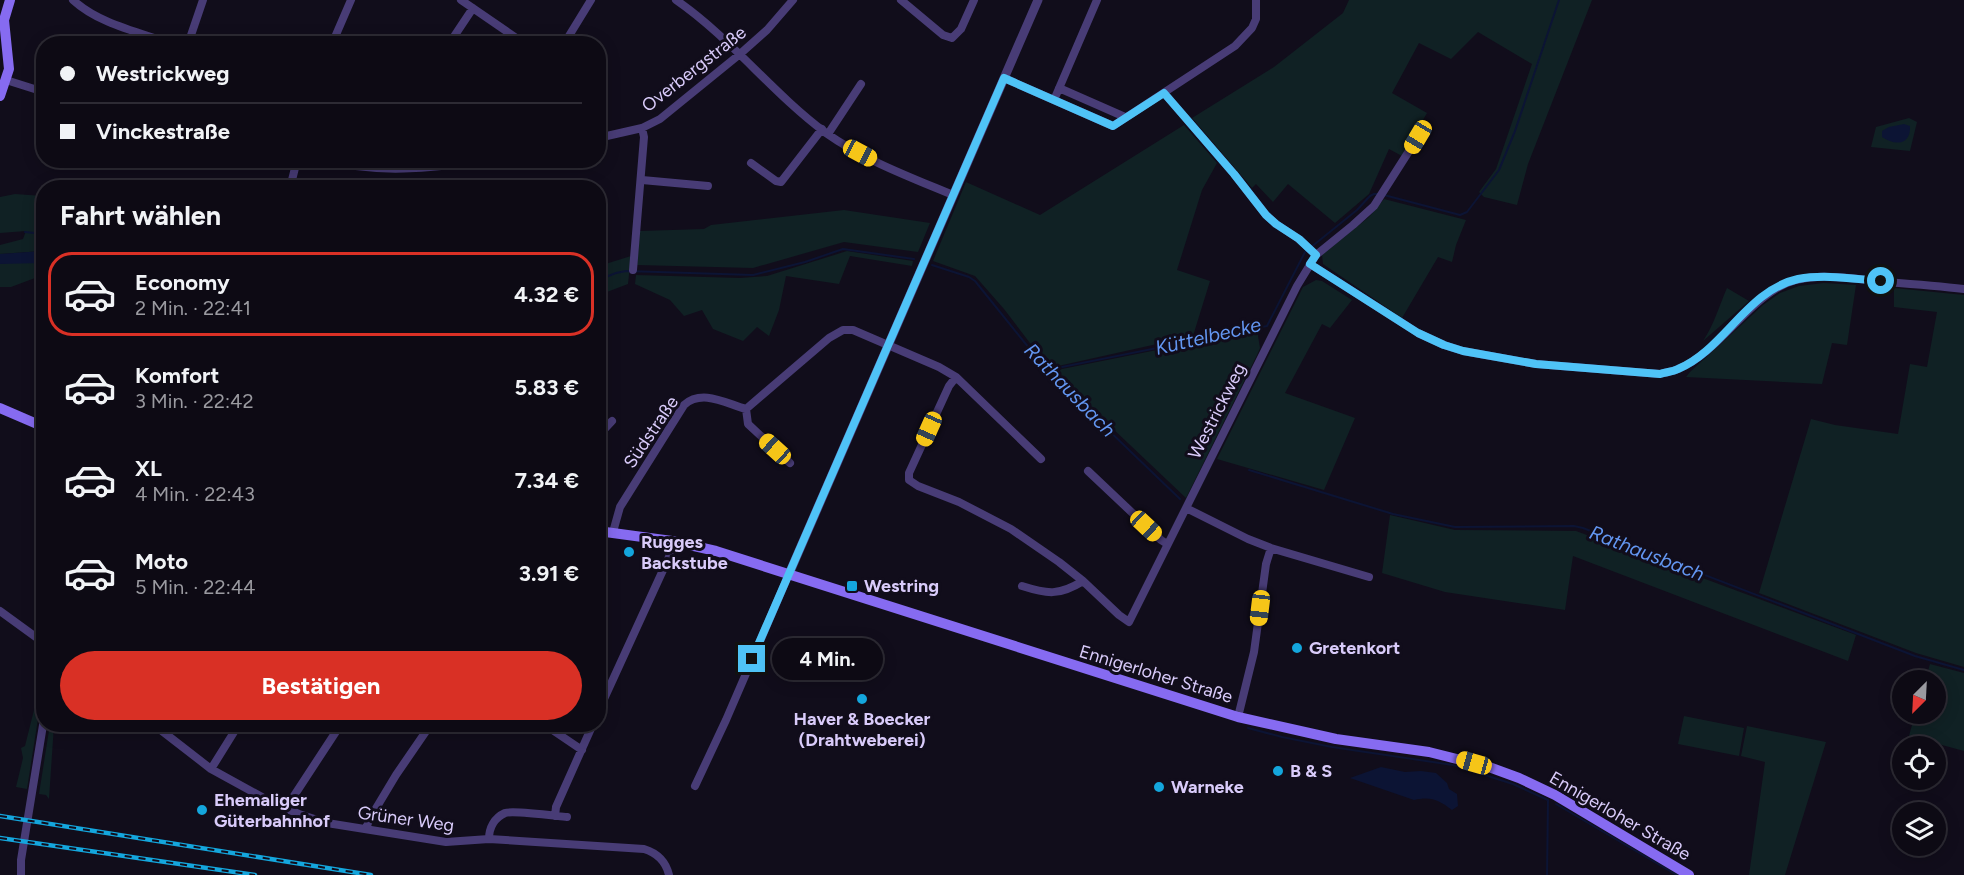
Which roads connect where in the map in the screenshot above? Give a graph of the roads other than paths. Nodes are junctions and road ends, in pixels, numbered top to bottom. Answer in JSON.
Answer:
{"nodes":[{"id":1,"x":73,"y":0,"type":"edge"},
{"id":2,"x":203,"y":0,"type":"edge"},
{"id":3,"x":351,"y":0,"type":"edge"},
{"id":4,"x":461,"y":0,"type":"edge"},
{"id":5,"x":591,"y":0,"type":"edge"},
{"id":6,"x":675,"y":0,"type":"edge"},
{"id":7,"x":793,"y":0,"type":"edge"},
{"id":8,"x":901,"y":0,"type":"edge"},
{"id":9,"x":974,"y":0,"type":"edge"},
{"id":10,"x":1038,"y":0,"type":"edge"},
{"id":11,"x":1097,"y":0,"type":"edge"},
{"id":12,"x":1256,"y":0,"type":"edge"},
{"id":13,"x":5,"y":6,"type":"edge"},
{"id":14,"x":473,"y":8,"type":"junction"},
{"id":15,"x":149,"y":36,"type":"edge"},
{"id":16,"x":191,"y":36,"type":"edge"},
{"id":17,"x":335,"y":36,"type":"edge"},
{"id":18,"x":454,"y":36,"type":"edge"},
{"id":19,"x":513,"y":36,"type":"edge"},
{"id":20,"x":569,"y":36,"type":"edge"},
{"id":21,"x":740,"y":54,"type":"junction"},
{"id":22,"x":1004,"y":78,"type":"junction"},
{"id":23,"x":6,"y":80,"type":"junction"},
{"id":24,"x":861,"y":84,"type":"dead end"},
{"id":25,"x":1059,"y":88,"type":"junction"},
{"id":26,"x":36,"y":89,"type":"edge"},
{"id":27,"x":1164,"y":93,"type":"junction"},
{"id":28,"x":0,"y":96,"type":"edge"},
{"id":29,"x":1054,"y":100,"type":"junction"},
{"id":30,"x":1125,"y":117,"type":"junction"},
{"id":31,"x":642,"y":128,"type":"junction"},
{"id":32,"x":825,"y":131,"type":"junction"},
{"id":33,"x":606,"y":136,"type":"edge"},
{"id":34,"x":1418,"y":137,"type":"dead end"},
{"id":35,"x":751,"y":163,"type":"dead end"},
{"id":36,"x":372,"y":168,"type":"edge"},
{"id":37,"x":415,"y":168,"type":"edge"},
{"id":38,"x":642,"y":180,"type":"junction"},
{"id":39,"x":708,"y":186,"type":"dead end"},
{"id":40,"x":953,"y":195,"type":"junction"},
{"id":41,"x":1316,"y":255,"type":"junction"},
{"id":42,"x":1310,"y":264,"type":"junction"},
{"id":43,"x":633,"y":270,"type":"dead end"},
{"id":44,"x":1964,"y":289,"type":"edge"},
{"id":45,"x":888,"y":345,"type":"junction"},
{"id":46,"x":956,"y":377,"type":"junction"},
{"id":47,"x":0,"y":408,"type":"edge"},
{"id":48,"x":746,"y":409,"type":"junction"},
{"id":49,"x":612,"y":421,"type":"dead end"},
{"id":50,"x":36,"y":424,"type":"edge"},
{"id":51,"x":606,"y":427,"type":"edge"},
{"id":52,"x":1041,"y":459,"type":"dead end"},
{"id":53,"x":790,"y":463,"type":"dead end"},
{"id":54,"x":1088,"y":471,"type":"dead end"},
{"id":55,"x":1186,"y":508,"type":"junction"},
{"id":56,"x":606,"y":532,"type":"edge"},
{"id":57,"x":613,"y":532,"type":"junction"},
{"id":58,"x":672,"y":541,"type":"junction"},
{"id":59,"x":1167,"y":544,"type":"junction"},
{"id":60,"x":1271,"y":548,"type":"junction"},
{"id":61,"x":789,"y":574,"type":"junction"},
{"id":62,"x":1369,"y":577,"type":"dead end"},
{"id":63,"x":1083,"y":581,"type":"junction"},
{"id":64,"x":1022,"y":586,"type":"dead end"},
{"id":65,"x":0,"y":611,"type":"edge"},
{"id":66,"x":36,"y":637,"type":"edge"},
{"id":67,"x":607,"y":692,"type":"edge"},
{"id":68,"x":1238,"y":717,"type":"junction"},
{"id":69,"x":42,"y":732,"type":"edge"},
{"id":70,"x":163,"y":732,"type":"edge"},
{"id":71,"x":234,"y":732,"type":"edge"},
{"id":72,"x":336,"y":732,"type":"edge"},
{"id":73,"x":426,"y":732,"type":"edge"},
{"id":74,"x":555,"y":732,"type":"edge"},
{"id":75,"x":590,"y":732,"type":"edge"},
{"id":76,"x":582,"y":750,"type":"junction"},
{"id":77,"x":211,"y":769,"type":"junction"},
{"id":78,"x":695,"y":786,"type":"dead end"},
{"id":79,"x":286,"y":808,"type":"junction"},
{"id":80,"x":555,"y":816,"type":"junction"},
{"id":81,"x":567,"y":817,"type":"dead end"},
{"id":82,"x":366,"y":829,"type":"junction"},
{"id":83,"x":489,"y":839,"type":"junction"},
{"id":84,"x":21,"y":875,"type":"edge"},
{"id":85,"x":669,"y":875,"type":"edge"},
{"id":86,"x":1689,"y":875,"type":"edge"}],
"edges":[{"from":1,"to":15,"type":"street"},
{"from":2,"to":16,"type":"street"},
{"from":3,"to":17,"type":"street"},
{"from":4,"to":14,"type":"street"},
{"from":5,"to":20,"type":"street"},
{"from":6,"to":21,"type":"street"},
{"from":7,"to":21,"type":"street","name":"Overbergstraße"},
{"from":8,"to":9,"type":"street"},
{"from":10,"to":22,"type":"street"},
{"from":11,"to":25,"type":"street"},
{"from":12,"to":27,"type":"street"},
{"from":13,"to":23,"type":"main road"},
{"from":14,"to":18,"type":"street"},
{"from":14,"to":19,"type":"street"},
{"from":21,"to":31,"type":"street","name":"Overbergstraße"},
{"from":21,"to":32,"type":"street"},
{"from":22,"to":29,"type":"street"},
{"from":22,"to":40,"type":"street"},
{"from":23,"to":26,"type":"street"},
{"from":23,"to":28,"type":"main road"},
{"from":24,"to":32,"type":"street"},
{"from":25,"to":29,"type":"street"},
{"from":25,"to":30,"type":"street"},
{"from":27,"to":30,"type":"street"},
{"from":27,"to":41,"type":"street"},
{"from":29,"to":30,"type":"street"},
{"from":31,"to":33,"type":"street","name":"Overbergstraße"},
{"from":31,"to":38,"type":"street"},
{"from":32,"to":35,"type":"street"},
{"from":32,"to":40,"type":"street"},
{"from":34,"to":41,"type":"street","name":"Westrickweg"},
{"from":36,"to":37,"type":"street"},
{"from":38,"to":39,"type":"street"},
{"from":38,"to":43,"type":"street"},
{"from":40,"to":45,"type":"street"},
{"from":41,"to":42,"type":"street","name":"Westrickweg"},
{"from":42,"to":44,"type":"street"},
{"from":42,"to":55,"type":"street","name":"Westrickweg"},
{"from":45,"to":46,"type":"street"},
{"from":45,"to":48,"type":"street"},
{"from":45,"to":61,"type":"street"},
{"from":46,"to":52,"type":"street"},
{"from":46,"to":63,"type":"street"},
{"from":47,"to":50,"type":"main road"},
{"from":48,"to":53,"type":"street"},
{"from":48,"to":57,"type":"street","name":"Südstraße"},
{"from":49,"to":51,"type":"street"},
{"from":54,"to":59,"type":"street"},
{"from":55,"to":59,"type":"street","name":"Westrickweg"},
{"from":55,"to":60,"type":"street"},
{"from":56,"to":57,"type":"main road","name":"Ennigerloher Straße"},
{"from":57,"to":58,"type":"main road","name":"Ennigerloher Straße"},
{"from":58,"to":61,"type":"main road","name":"Ennigerloher Straße"},
{"from":58,"to":67,"type":"street"},
{"from":59,"to":63,"type":"street","name":"Westrickweg"},
{"from":60,"to":62,"type":"street"},
{"from":60,"to":68,"type":"street"},
{"from":61,"to":68,"type":"main road","name":"Ennigerloher Straße"},
{"from":61,"to":78,"type":"street"},
{"from":63,"to":64,"type":"street"},
{"from":65,"to":66,"type":"street"},
{"from":68,"to":86,"type":"main road","name":"Ennigerloher Straße"},
{"from":69,"to":84,"type":"street"},
{"from":70,"to":77,"type":"street","name":"Grüner Weg"},
{"from":71,"to":77,"type":"street"},
{"from":72,"to":79,"type":"street"},
{"from":73,"to":82,"type":"street"},
{"from":74,"to":76,"type":"street"},
{"from":75,"to":76,"type":"street"},
{"from":76,"to":80,"type":"street"},
{"from":77,"to":79,"type":"street","name":"Grüner Weg"},
{"from":79,"to":82,"type":"street","name":"Grüner Weg"},
{"from":80,"to":81,"type":"street"},
{"from":80,"to":83,"type":"street"},
{"from":82,"to":83,"type":"street","name":"Grüner Weg"},
{"from":83,"to":85,"type":"street","name":"Grüner Weg"}]}
